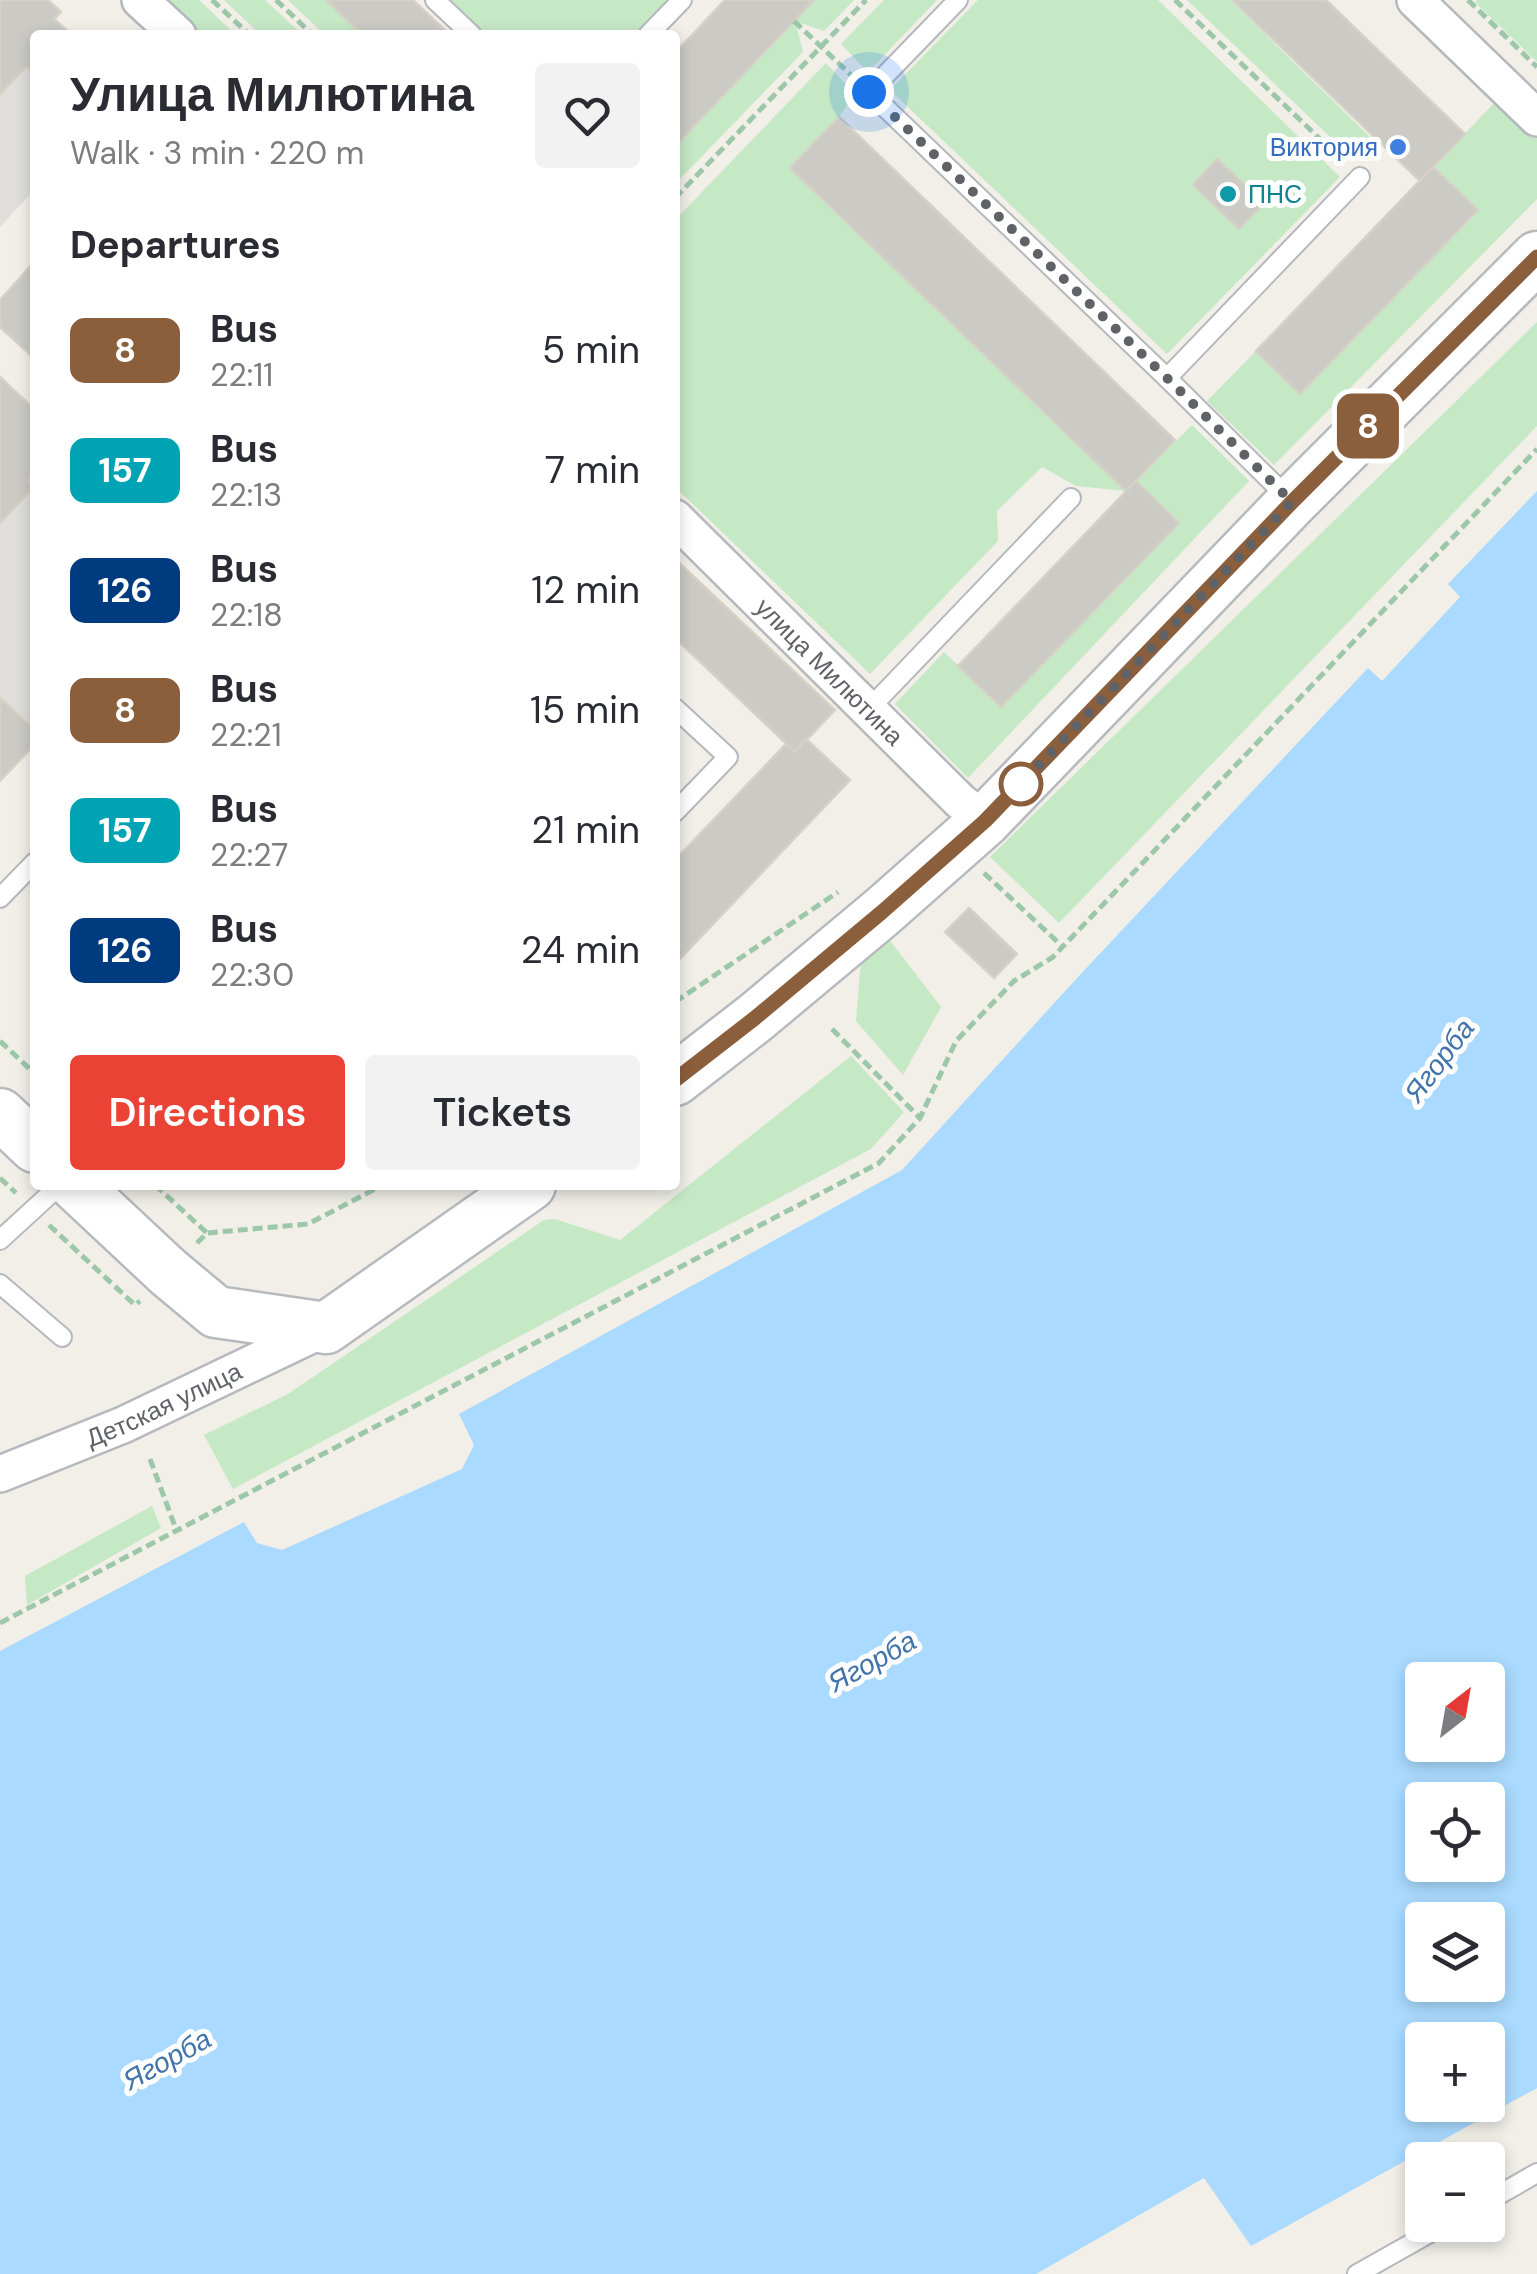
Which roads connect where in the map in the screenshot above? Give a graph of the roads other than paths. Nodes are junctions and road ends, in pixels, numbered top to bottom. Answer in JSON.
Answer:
{"nodes":[{"id":1,"x":140,"y":0,"type":"edge"},
{"id":2,"x":435,"y":0,"type":"edge"},
{"id":3,"x":682,"y":0,"type":"edge"},
{"id":4,"x":958,"y":0,"type":"edge"},
{"id":5,"x":1414,"y":0,"type":"edge"},
{"id":6,"x":173,"y":30,"type":"edge"},
{"id":7,"x":467,"y":30,"type":"edge"},
{"id":8,"x":653,"y":30,"type":"edge"},
{"id":9,"x":1537,"y":118,"type":"edge"},
{"id":10,"x":1360,"y":178,"type":"road end"},
{"id":11,"x":1537,"y":257,"type":"edge"},
{"id":12,"x":1167,"y":378,"type":"junction"},
{"id":13,"x":1071,"y":498,"type":"dead end"},
{"id":14,"x":1292,"y":502,"type":"junction"},
{"id":15,"x":680,"y":523,"type":"edge"},
{"id":16,"x":868,"y":710,"type":"junction"},
{"id":17,"x":680,"y":713,"type":"edge"},
{"id":18,"x":680,"y":807,"type":"edge"},
{"id":19,"x":985,"y":821,"type":"junction"},
{"id":20,"x":30,"y":867,"type":"edge"},
{"id":21,"x":0,"y":898,"type":"edge"},
{"id":22,"x":680,"y":1076,"type":"edge"},
{"id":23,"x":0,"y":1114,"type":"edge"},
{"id":24,"x":30,"y":1142,"type":"edge"},
{"id":25,"x":55,"y":1190,"type":"edge"},
{"id":26,"x":81,"y":1190,"type":"edge"},
{"id":27,"x":523,"y":1190,"type":"edge"},
{"id":28,"x":0,"y":1240,"type":"edge"},
{"id":29,"x":0,"y":1284,"type":"edge"},
{"id":30,"x":326,"y":1328,"type":"junction"},
{"id":31,"x":62,"y":1338,"type":"dead end"},
{"id":32,"x":0,"y":1474,"type":"edge"},
{"id":33,"x":1537,"y":2173,"type":"edge"},
{"id":34,"x":1505,"y":2191,"type":"edge"},
{"id":35,"x":1413,"y":2242,"type":"edge"},
{"id":36,"x":1356,"y":2274,"type":"edge"}],
"edges":[{"from":1,"to":6,"type":"street"},
{"from":2,"to":7,"type":"lane"},
{"from":3,"to":8,"type":"lane"},
{"from":4,"to":12,"type":"lane"},
{"from":5,"to":9,"type":"street"},
{"from":10,"to":12,"type":"lane"},
{"from":11,"to":14,"type":"main road"},
{"from":12,"to":14,"type":"lane"},
{"from":13,"to":16,"type":"lane"},
{"from":14,"to":19,"type":"main road"},
{"from":15,"to":16,"type":"street","name":"улица Милютина"},
{"from":16,"to":19,"type":"street","name":"улица Милютина"},
{"from":17,"to":18,"type":"lane"},
{"from":19,"to":22,"type":"main road"},
{"from":20,"to":21,"type":"lane"},
{"from":23,"to":24,"type":"main road"},
{"from":25,"to":28,"type":"lane"},
{"from":26,"to":30,"type":"main road"},
{"from":27,"to":30,"type":"main road"},
{"from":29,"to":31,"type":"lane"},
{"from":30,"to":32,"type":"street","name":"Детская улица"},
{"from":33,"to":34,"type":"lane"},
{"from":35,"to":36,"type":"lane"}]}
